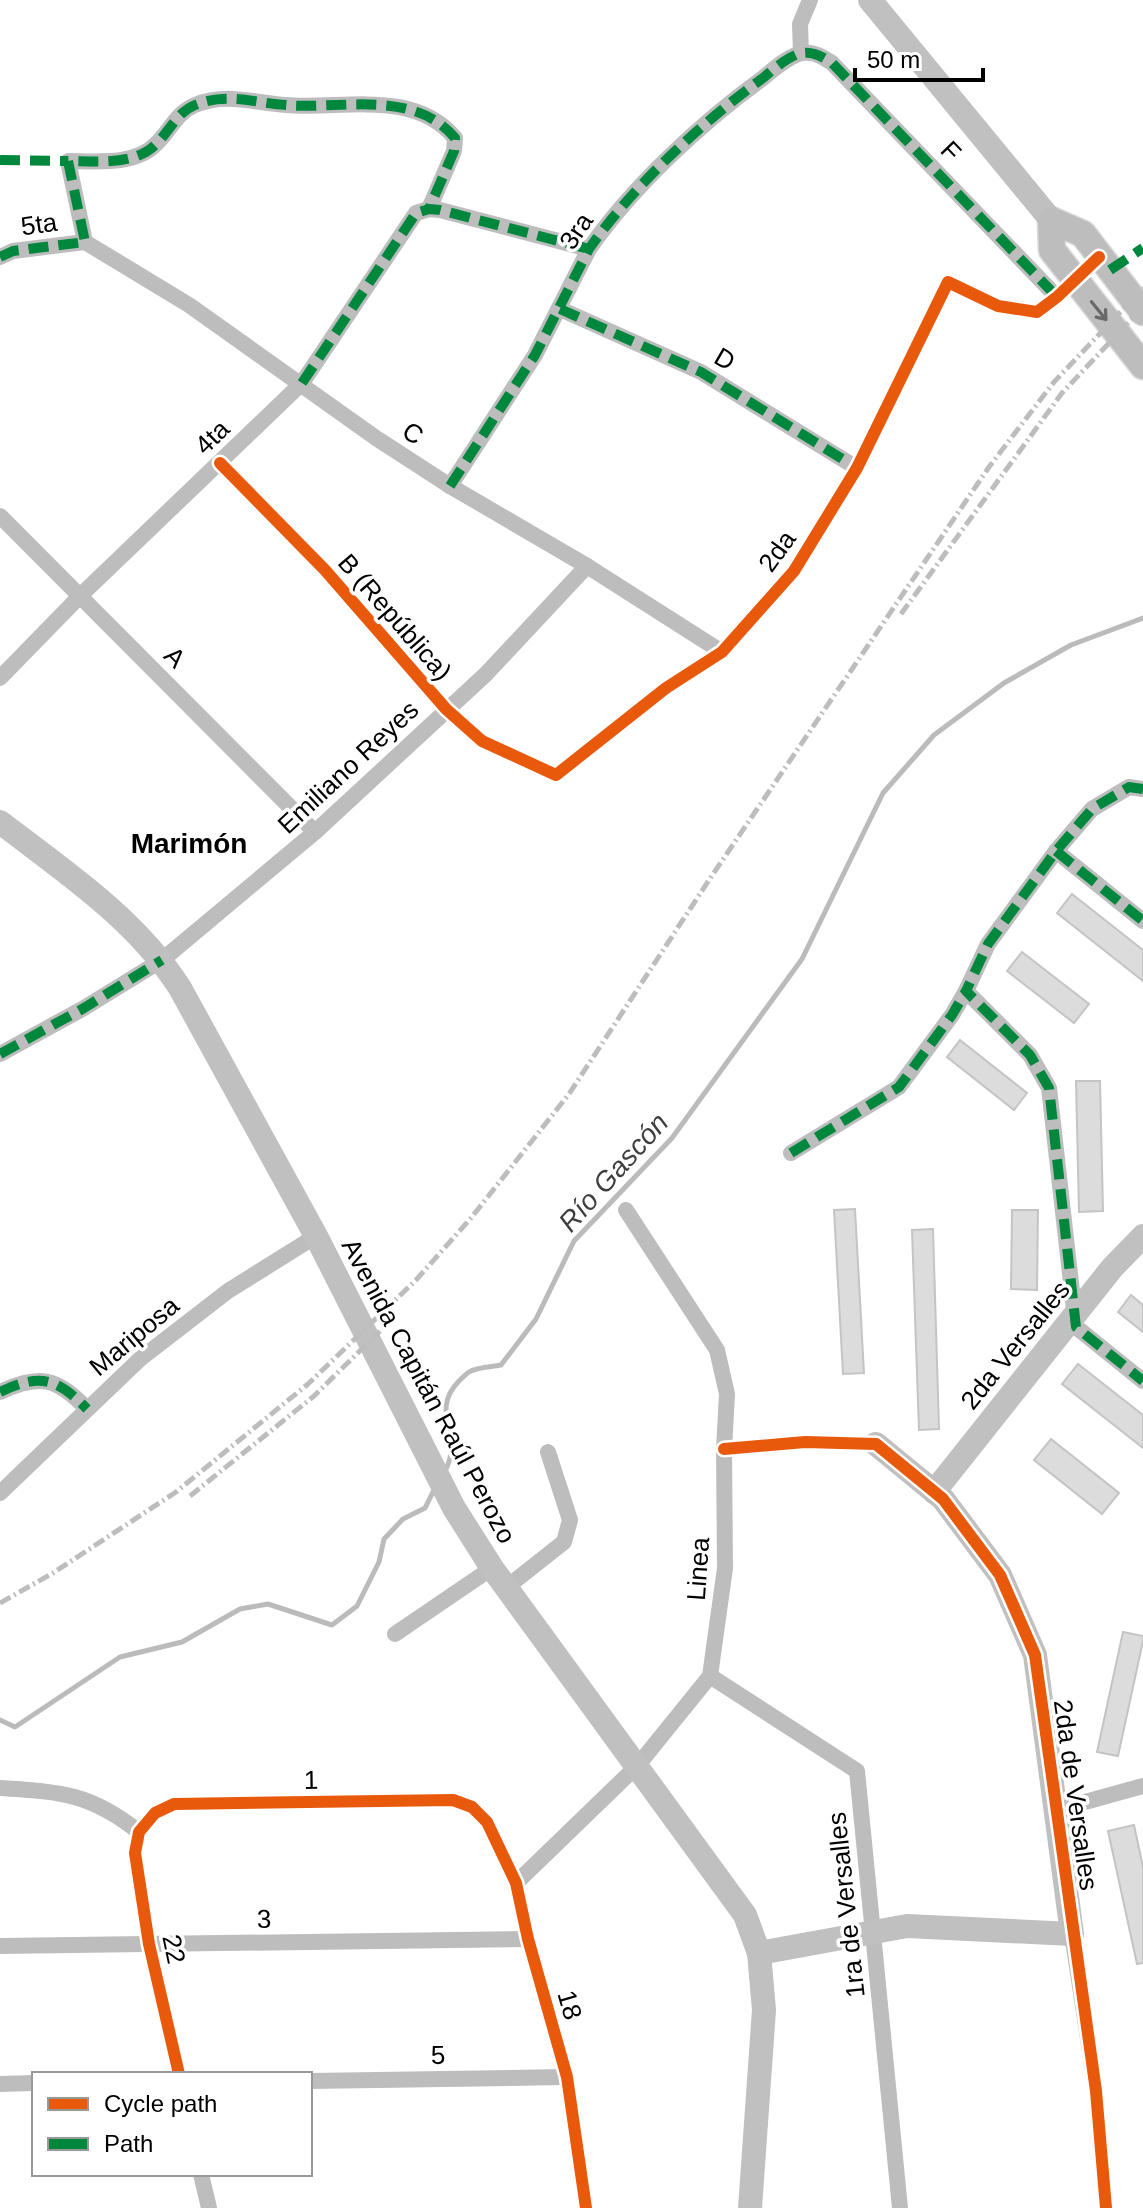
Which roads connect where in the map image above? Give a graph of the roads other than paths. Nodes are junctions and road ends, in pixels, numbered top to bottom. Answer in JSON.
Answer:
{"nodes":[{"id":1,"x":810,"y":0,"type":"edge"},
{"id":2,"x":870,"y":0,"type":"edge"},
{"id":3,"x":801,"y":53,"type":"junction"},
{"id":4,"x":429,"y":209,"type":"junction"},
{"id":5,"x":1051,"y":220,"type":"junction"},
{"id":6,"x":85,"y":242,"type":"junction"},
{"id":7,"x":589,"y":249,"type":"junction"},
{"id":8,"x":0,"y":257,"type":"edge"},
{"id":9,"x":1099,"y":257,"type":"junction"},
{"id":10,"x":1066,"y":289,"type":"junction"},
{"id":11,"x":560,"y":309,"type":"junction"},
{"id":12,"x":1143,"y":312,"type":"edge"},
{"id":13,"x":1143,"y":366,"type":"edge"},
{"id":14,"x":302,"y":383,"type":"junction"},
{"id":15,"x":220,"y":463,"type":"junction"},
{"id":16,"x":857,"y":468,"type":"junction"},
{"id":17,"x":450,"y":486,"type":"junction"},
{"id":18,"x":0,"y":516,"type":"edge"},
{"id":19,"x":587,"y":566,"type":"junction"},
{"id":20,"x":81,"y":595,"type":"junction"},
{"id":21,"x":722,"y":652,"type":"junction"},
{"id":22,"x":0,"y":678,"type":"edge"},
{"id":23,"x":446,"y":709,"type":"junction"},
{"id":24,"x":556,"y":775,"type":"joint"},
{"id":25,"x":1143,"y":789,"type":"edge"},
{"id":26,"x":0,"y":822,"type":"edge"},
{"id":27,"x":315,"y":832,"type":"junction"},
{"id":28,"x":1056,"y":851,"type":"junction"},
{"id":29,"x":1143,"y":921,"type":"edge"},
{"id":30,"x":162,"y":960,"type":"junction"},
{"id":31,"x":966,"y":991,"type":"junction"},
{"id":32,"x":0,"y":1054,"type":"edge"},
{"id":33,"x":791,"y":1153,"type":"dead end"},
{"id":34,"x":626,"y":1210,"type":"dead end"},
{"id":35,"x":316,"y":1236,"type":"junction"},
{"id":36,"x":1143,"y":1236,"type":"edge"},
{"id":37,"x":1074,"y":1317,"type":"junction"},
{"id":38,"x":1143,"y":1381,"type":"edge"},
{"id":39,"x":0,"y":1392,"type":"edge"},
{"id":40,"x":87,"y":1409,"type":"junction"},
{"id":41,"x":876,"y":1444,"type":"joint"},
{"id":42,"x":724,"y":1449,"type":"junction"},
{"id":43,"x":548,"y":1452,"type":"dead end"},
{"id":44,"x":934,"y":1492,"type":"junction"},
{"id":45,"x":0,"y":1493,"type":"edge"},
{"id":46,"x":500,"y":1578,"type":"junction"},
{"id":47,"x":395,"y":1634,"type":"dead end"},
{"id":48,"x":710,"y":1676,"type":"junction"},
{"id":49,"x":638,"y":1765,"type":"junction"},
{"id":50,"x":1143,"y":1786,"type":"edge"},
{"id":51,"x":0,"y":1788,"type":"edge"},
{"id":52,"x":1056,"y":1810,"type":"junction"},
{"id":53,"x":487,"y":1822,"type":"joint"},
{"id":54,"x":139,"y":1832,"type":"junction"},
{"id":55,"x":516,"y":1883,"type":"junction"},
{"id":56,"x":873,"y":1933,"type":"junction"},
{"id":57,"x":1072,"y":1934,"type":"junction"},
{"id":58,"x":528,"y":1939,"type":"junction"},
{"id":59,"x":149,"y":1944,"type":"junction"},
{"id":60,"x":0,"y":1946,"type":"edge"},
{"id":61,"x":759,"y":1953,"type":"junction"},
{"id":62,"x":179,"y":2072,"type":"edge"},
{"id":63,"x":567,"y":2077,"type":"junction"},
{"id":64,"x":312,"y":2081,"type":"edge"},
{"id":65,"x":32,"y":2083,"type":"edge"},
{"id":66,"x":0,"y":2084,"type":"edge"},
{"id":67,"x":201,"y":2176,"type":"edge"},
{"id":68,"x":209,"y":2208,"type":"edge"},
{"id":69,"x":586,"y":2208,"type":"edge"},
{"id":70,"x":750,"y":2208,"type":"edge"},
{"id":71,"x":900,"y":2208,"type":"edge"},
{"id":72,"x":1106,"y":2208,"type":"edge"}],
"edges":[{"from":1,"to":3,"type":"street"},
{"from":2,"to":5,"type":"main road"},
{"from":3,"to":7,"type":"street","name":"3ra"},
{"from":3,"to":10,"type":"street","name":"F"},
{"from":4,"to":6,"type":"street"},
{"from":4,"to":7,"type":"street"},
{"from":4,"to":14,"type":"street","name":"4ta"},
{"from":5,"to":9,"type":"main road"},
{"from":5,"to":10,"type":"main road"},
{"from":6,"to":8,"type":"street","name":"5ta"},
{"from":6,"to":14,"type":"street","name":"C"},
{"from":7,"to":11,"type":"street","name":"3ra"},
{"from":9,"to":10,"type":"street"},
{"from":9,"to":12,"type":"main road"},
{"from":10,"to":13,"type":"main road","one_way":true},
{"from":10,"to":16,"type":"street","name":"2da"},
{"from":11,"to":16,"type":"street","name":"D"},
{"from":11,"to":17,"type":"street","name":"3ra"},
{"from":14,"to":15,"type":"street","name":"4ta"},
{"from":14,"to":17,"type":"street","name":"C"},
{"from":15,"to":20,"type":"street","name":"4ta"},
{"from":15,"to":23,"type":"street","name":"B (República)"},
{"from":16,"to":21,"type":"street","name":"2da"},
{"from":17,"to":19,"type":"street","name":"C"},
{"from":18,"to":20,"type":"street","name":"A"},
{"from":19,"to":21,"type":"street","name":"C"},
{"from":19,"to":23,"type":"street","name":"Emiliano Reyes"},
{"from":20,"to":22,"type":"street","name":"4ta"},
{"from":20,"to":27,"type":"street","name":"A"},
{"from":21,"to":24,"type":"street","name":"2da"},
{"from":23,"to":24,"type":"street","name":"B (República)"},
{"from":23,"to":27,"type":"street","name":"Emiliano Reyes"},
{"from":25,"to":28,"type":"street"},
{"from":26,"to":30,"type":"main road","name":"Avenida Capitán Raúl Perozo"},
{"from":27,"to":30,"type":"street","name":"Emiliano Reyes"},
{"from":28,"to":29,"type":"street"},
{"from":28,"to":31,"type":"street"},
{"from":30,"to":32,"type":"street","name":"Emiliano Reyes"},
{"from":30,"to":35,"type":"main road","name":"Avenida Capitán Raúl Perozo"},
{"from":31,"to":33,"type":"street"},
{"from":31,"to":37,"type":"street"},
{"from":34,"to":42,"type":"street","name":"Linea"},
{"from":35,"to":40,"type":"street","name":"Mariposa"},
{"from":35,"to":46,"type":"main road","name":"Avenida Capitán Raúl Perozo"},
{"from":36,"to":37,"type":"main road","name":"2da Versalles"},
{"from":37,"to":38,"type":"street"},
{"from":37,"to":44,"type":"main road","name":"2da Versalles"},
{"from":39,"to":40,"type":"street"},
{"from":40,"to":45,"type":"street","name":"Mariposa"},
{"from":41,"to":42,"type":"street"},
{"from":41,"to":44,"type":"main road","name":"2da de Versalles"},
{"from":42,"to":48,"type":"street","name":"Linea"},
{"from":43,"to":46,"type":"street"},
{"from":44,"to":52,"type":"main road","name":"2da de Versalles"},
{"from":46,"to":47,"type":"street"},
{"from":46,"to":49,"type":"main road","name":"Avenida Capitán Raúl Perozo"},
{"from":48,"to":49,"type":"street"},
{"from":48,"to":56,"type":"street","name":"1ra de Versalles"},
{"from":49,"to":55,"type":"street"},
{"from":49,"to":61,"type":"main road","name":"Avenida Capitán Raúl Perozo"},
{"from":50,"to":52,"type":"street"},
{"from":51,"to":54,"type":"street"},
{"from":52,"to":57,"type":"main road","name":"2da de Versalles"},
{"from":53,"to":54,"type":"street","name":"1"},
{"from":53,"to":55,"type":"street","name":"18"},
{"from":54,"to":59,"type":"street","name":"22"},
{"from":55,"to":58,"type":"street","name":"18"},
{"from":56,"to":57,"type":"main road"},
{"from":56,"to":61,"type":"main road"},
{"from":56,"to":71,"type":"street","name":"1ra de Versalles"},
{"from":57,"to":72,"type":"street","name":"2da de Versalles"},
{"from":58,"to":59,"type":"street","name":"3"},
{"from":58,"to":63,"type":"street","name":"18"},
{"from":59,"to":60,"type":"street","name":"3"},
{"from":59,"to":62,"type":"street","name":"22"},
{"from":61,"to":70,"type":"main road","name":"Avenida Capitán Raúl Perozo"},
{"from":63,"to":64,"type":"street","name":"5"},
{"from":63,"to":69,"type":"street","name":"18"},
{"from":65,"to":66,"type":"street"},
{"from":67,"to":68,"type":"street"}]}
